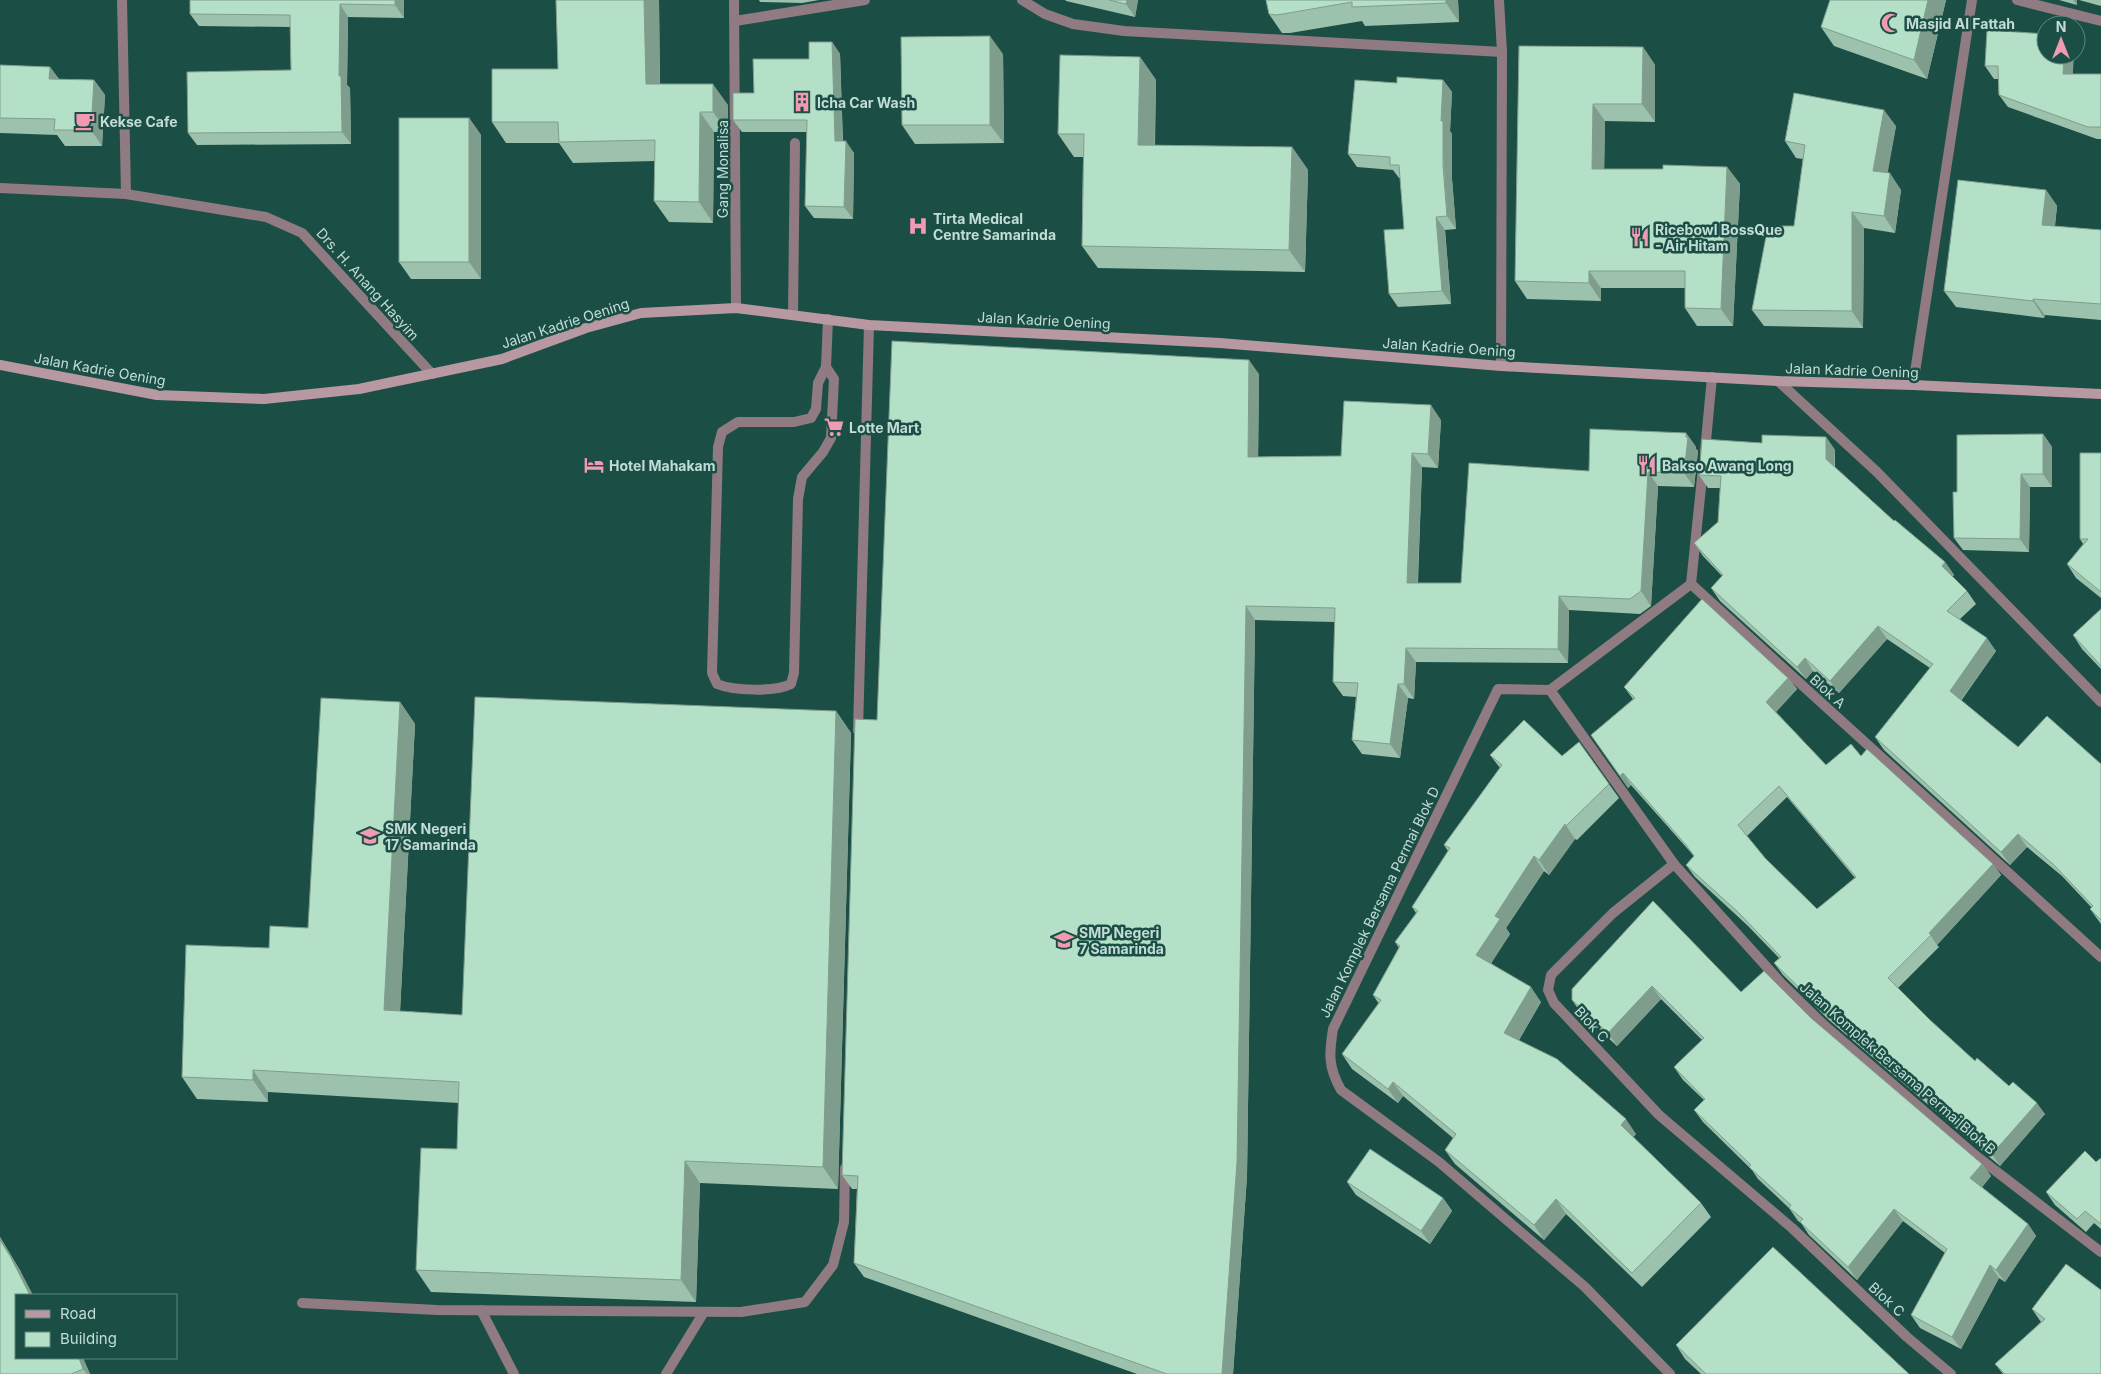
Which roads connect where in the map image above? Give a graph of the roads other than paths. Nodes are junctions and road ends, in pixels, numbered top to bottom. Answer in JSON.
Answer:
{"nodes":[{"id":1,"x":122,"y":0,"type":"edge"},
{"id":2,"x":734,"y":0,"type":"edge"},
{"id":3,"x":865,"y":0,"type":"edge"},
{"id":4,"x":1022,"y":0,"type":"edge"},
{"id":5,"x":1499,"y":0,"type":"edge"},
{"id":6,"x":1972,"y":0,"type":"edge"},
{"id":7,"x":2017,"y":0,"type":"edge"},
{"id":8,"x":735,"y":21,"type":"junction"},
{"id":9,"x":2101,"y":21,"type":"edge"},
{"id":10,"x":1502,"y":52,"type":"junction"},
{"id":11,"x":795,"y":143,"type":"dead end"},
{"id":12,"x":0,"y":188,"type":"edge"},
{"id":13,"x":126,"y":194,"type":"junction"},
{"id":14,"x":736,"y":308,"type":"junction"},
{"id":15,"x":793,"y":315,"type":"junction"},
{"id":16,"x":828,"y":319,"type":"junction"},
{"id":17,"x":869,"y":325,"type":"junction"},
{"id":18,"x":0,"y":365,"type":"edge"},
{"id":19,"x":1501,"y":366,"type":"junction"},
{"id":20,"x":826,"y":367,"type":"junction"},
{"id":21,"x":432,"y":374,"type":"junction"},
{"id":22,"x":1712,"y":377,"type":"junction"},
{"id":23,"x":1778,"y":381,"type":"junction"},
{"id":24,"x":1913,"y":385,"type":"junction"},
{"id":25,"x":2101,"y":394,"type":"edge"},
{"id":26,"x":1691,"y":584,"type":"junction"},
{"id":27,"x":1550,"y":690,"type":"junction"},
{"id":28,"x":2101,"y":702,"type":"edge"},
{"id":29,"x":857,"y":743,"type":"edge"},
{"id":30,"x":1674,"y":864,"type":"junction"},
{"id":31,"x":2101,"y":957,"type":"edge"},
{"id":32,"x":846,"y":1162,"type":"edge"},
{"id":33,"x":2101,"y":1252,"type":"edge"},
{"id":34,"x":302,"y":1303,"type":"dead end"},
{"id":35,"x":481,"y":1310,"type":"junction"},
{"id":36,"x":704,"y":1312,"type":"junction"},
{"id":37,"x":514,"y":1374,"type":"edge"},
{"id":38,"x":666,"y":1374,"type":"edge"},
{"id":39,"x":1670,"y":1374,"type":"edge"},
{"id":40,"x":1951,"y":1374,"type":"edge"}],
"edges":[{"from":1,"to":13,"type":"street"},
{"from":2,"to":8,"type":"street","name":"Gang Monalisa"},
{"from":3,"to":8,"type":"street"},
{"from":4,"to":10,"type":"street"},
{"from":5,"to":10,"type":"street"},
{"from":6,"to":24,"type":"street"},
{"from":7,"to":9,"type":"street"},
{"from":8,"to":14,"type":"street","name":"Gang Monalisa"},
{"from":10,"to":19,"type":"street"},
{"from":11,"to":15,"type":"street"},
{"from":12,"to":13,"type":"street","name":"Drs. H. Anang Hasyim"},
{"from":13,"to":21,"type":"street","name":"Drs. H. Anang Hasyim"},
{"from":14,"to":15,"type":"main road","name":"Jalan Kadrie Oening"},
{"from":14,"to":21,"type":"main road","name":"Jalan Kadrie Oening"},
{"from":15,"to":16,"type":"main road","name":"Jalan Kadrie Oening"},
{"from":16,"to":17,"type":"main road","name":"Jalan Kadrie Oening"},
{"from":16,"to":20,"type":"street"},
{"from":17,"to":19,"type":"main road","name":"Jalan Kadrie Oening"},
{"from":17,"to":29,"type":"street"},
{"from":18,"to":21,"type":"main road","name":"Jalan Kadrie Oening"},
{"from":19,"to":22,"type":"main road","name":"Jalan Kadrie Oening"},
{"from":20,"to":20,"type":"street"},
{"from":22,"to":23,"type":"main road","name":"Jalan Kadrie Oening"},
{"from":22,"to":26,"type":"street"},
{"from":23,"to":24,"type":"main road","name":"Jalan Kadrie Oening"},
{"from":23,"to":28,"type":"street"},
{"from":24,"to":25,"type":"main road","name":"Jalan Kadrie Oening"},
{"from":26,"to":27,"type":"street"},
{"from":26,"to":31,"type":"street","name":"Blok A"},
{"from":27,"to":30,"type":"street"},
{"from":27,"to":39,"type":"street","name":"Jalan Komplek Bersama Permai Blok D"},
{"from":30,"to":33,"type":"street","name":"Jalan Komplek Bersama Permai Blok B"},
{"from":30,"to":40,"type":"street","name":"Blok C"},
{"from":32,"to":36,"type":"street"},
{"from":34,"to":35,"type":"street"},
{"from":35,"to":36,"type":"street"},
{"from":35,"to":37,"type":"street"},
{"from":36,"to":38,"type":"street"}]}
